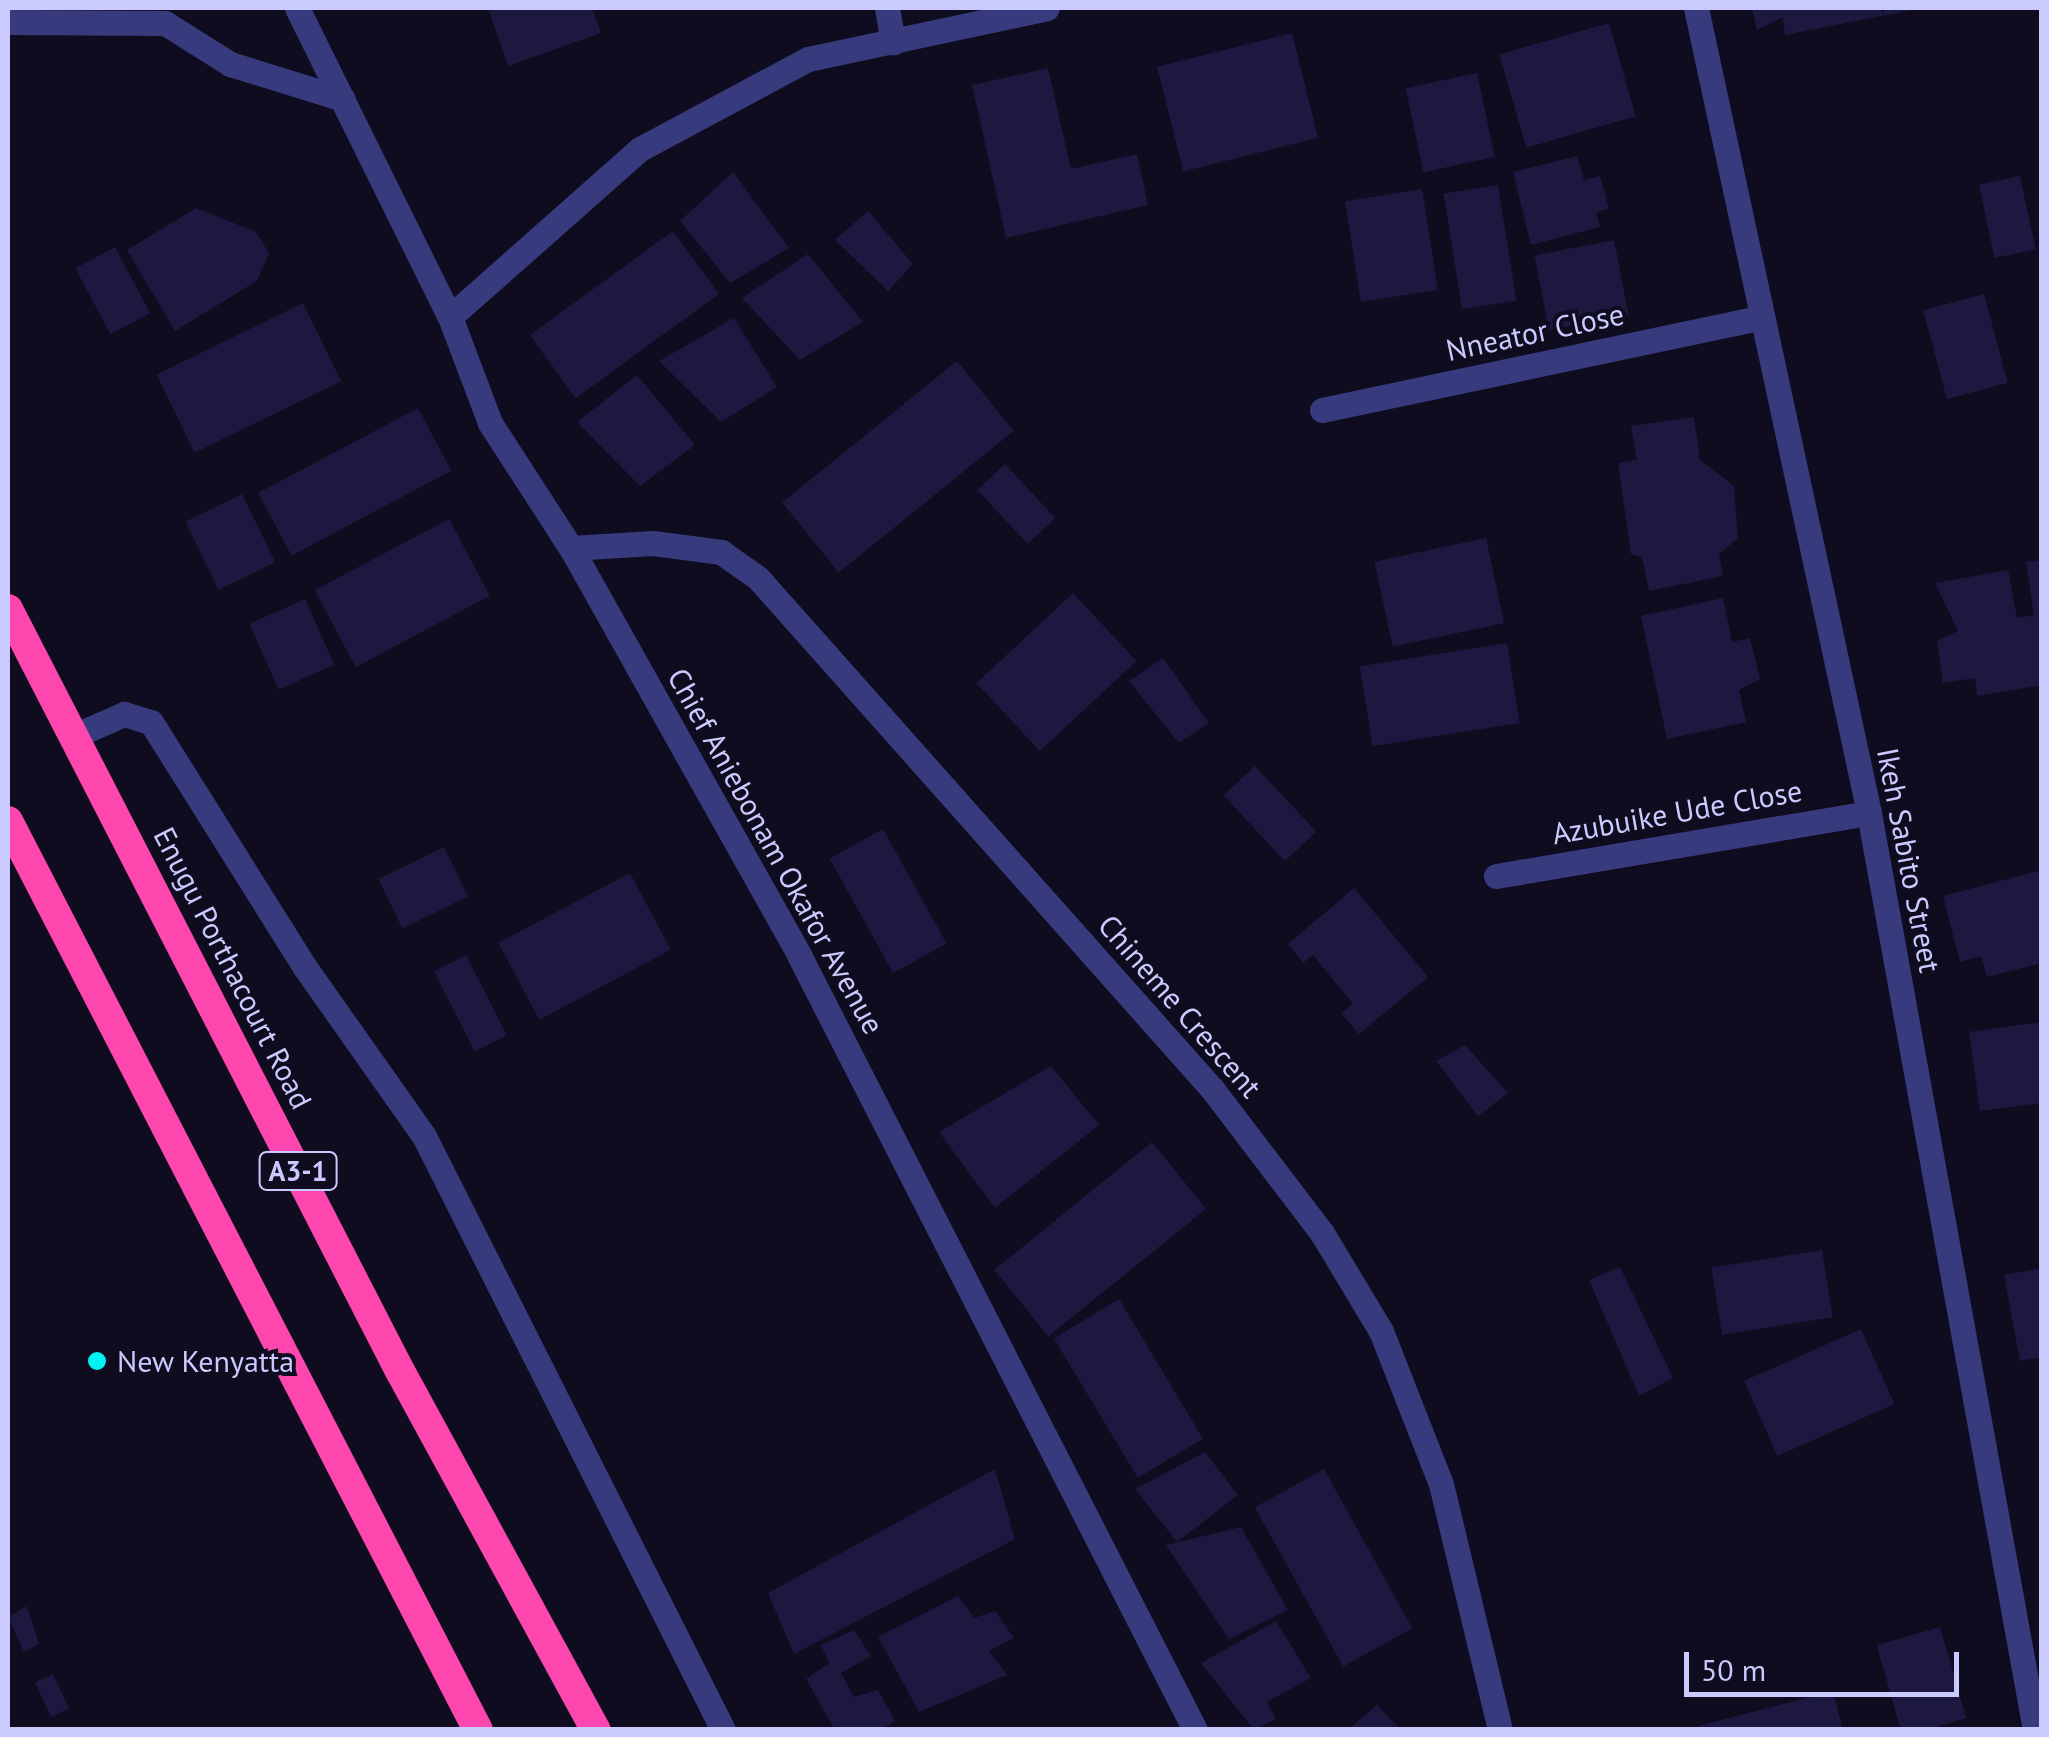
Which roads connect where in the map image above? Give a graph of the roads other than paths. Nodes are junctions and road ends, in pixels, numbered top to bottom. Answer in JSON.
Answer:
{"nodes":[{"id":1,"x":297,"y":8,"type":"edge"},
{"id":2,"x":887,"y":8,"type":"edge"},
{"id":3,"x":1047,"y":8,"type":"edge"},
{"id":4,"x":1696,"y":8,"type":"edge"},
{"id":5,"x":8,"y":22,"type":"edge"},
{"id":6,"x":894,"y":42,"type":"junction"},
{"id":7,"x":342,"y":99,"type":"junction"},
{"id":8,"x":450,"y":317,"type":"junction"},
{"id":9,"x":1762,"y":317,"type":"junction"},
{"id":10,"x":1322,"y":410,"type":"dead end"},
{"id":11,"x":571,"y":548,"type":"junction"},
{"id":12,"x":8,"y":608,"type":"edge"},
{"id":13,"x":74,"y":736,"type":"junction"},
{"id":14,"x":1869,"y":812,"type":"junction"},
{"id":15,"x":8,"y":821,"type":"edge"},
{"id":16,"x":1496,"y":876,"type":"dead end"},
{"id":17,"x":478,"y":1730,"type":"edge"},
{"id":18,"x":596,"y":1730,"type":"edge"},
{"id":19,"x":723,"y":1730,"type":"edge"},
{"id":20,"x":1195,"y":1730,"type":"edge"},
{"id":21,"x":1500,"y":1730,"type":"edge"},
{"id":22,"x":2035,"y":1730,"type":"edge"}],
"edges":[{"from":1,"to":7,"type":"street","name":"Chief Aniebonam Okafor Avenue"},
{"from":2,"to":6,"type":"street"},
{"from":3,"to":6,"type":"street"},
{"from":4,"to":9,"type":"street","name":"Ikeh Sabito Street"},
{"from":5,"to":7,"type":"street"},
{"from":6,"to":8,"type":"street"},
{"from":7,"to":8,"type":"street","name":"Chief Aniebonam Okafor Avenue"},
{"from":8,"to":11,"type":"street","name":"Chief Aniebonam Okafor Avenue"},
{"from":9,"to":10,"type":"street","name":"Nneator Close"},
{"from":9,"to":14,"type":"street","name":"Ikeh Sabito Street"},
{"from":11,"to":20,"type":"street","name":"Chief Aniebonam Okafor Avenue"},
{"from":11,"to":21,"type":"street","name":"Chineme Crescent"},
{"from":12,"to":13,"type":"highway","name":"Enugu Porthacourt Road","number":"A3-1"},
{"from":13,"to":18,"type":"highway","name":"Enugu Porthacourt Road","number":"A3-1"},
{"from":13,"to":19,"type":"street"},
{"from":14,"to":16,"type":"street","name":"Azubuike Ude Close"},
{"from":14,"to":22,"type":"street","name":"Ikeh Sabito Street"},
{"from":15,"to":17,"type":"highway"}]}
